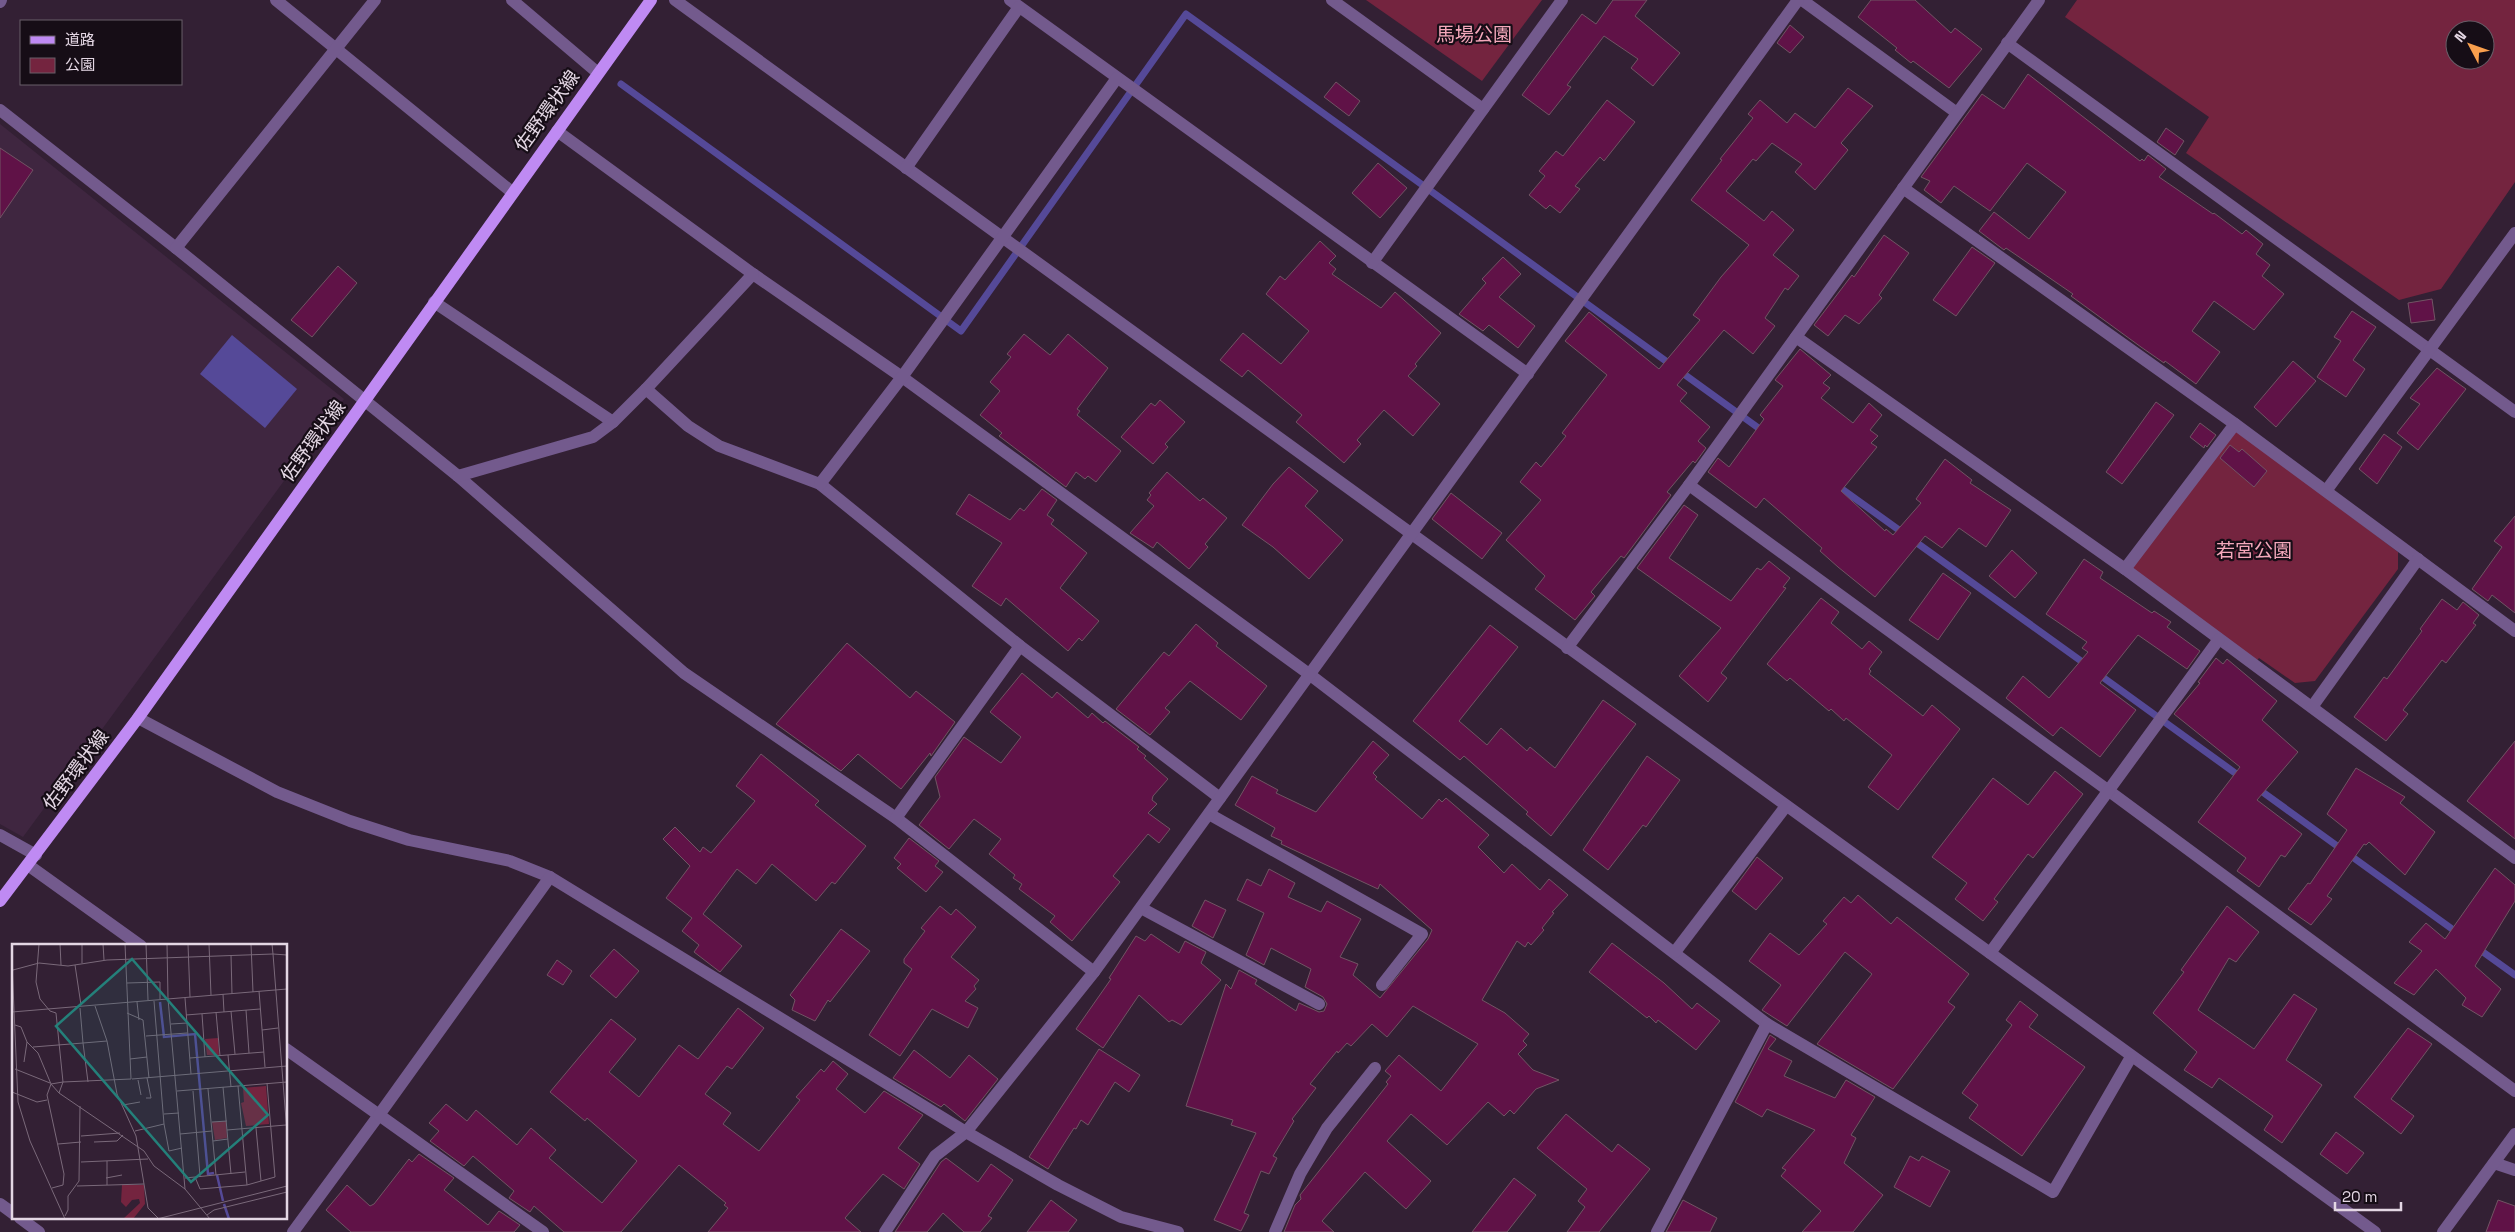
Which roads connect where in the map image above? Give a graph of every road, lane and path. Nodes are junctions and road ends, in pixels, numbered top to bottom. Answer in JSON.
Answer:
{"nodes":[{"id":1,"x":276,"y":0,"type":"edge"},
{"id":2,"x":376,"y":0,"type":"edge"},
{"id":3,"x":512,"y":0,"type":"edge"},
{"id":4,"x":651,"y":0,"type":"edge"},
{"id":5,"x":675,"y":0,"type":"edge"},
{"id":6,"x":1332,"y":0,"type":"edge"},
{"id":7,"x":1562,"y":0,"type":"edge"},
{"id":8,"x":1798,"y":0,"type":"edge"},
{"id":9,"x":1802,"y":0,"type":"edge"},
{"id":10,"x":2038,"y":0,"type":"edge"},
{"id":11,"x":1014,"y":3,"type":"edge"},
{"id":12,"x":2008,"y":43,"type":"junction"},
{"id":13,"x":335,"y":48,"type":"junction"},
{"id":14,"x":598,"y":73,"type":"junction"},
{"id":15,"x":1117,"y":78,"type":"junction"},
{"id":16,"x":1483,"y":109,"type":"junction"},
{"id":17,"x":0,"y":110,"type":"edge"},
{"id":18,"x":1957,"y":113,"type":"junction"},
{"id":19,"x":556,"y":131,"type":"junction"},
{"id":20,"x":906,"y":168,"type":"junction"},
{"id":21,"x":1903,"y":188,"type":"junction"},
{"id":22,"x":512,"y":192,"type":"junction"},
{"id":23,"x":2515,"y":233,"type":"edge"},
{"id":24,"x":1002,"y":238,"type":"junction"},
{"id":25,"x":176,"y":248,"type":"junction"},
{"id":26,"x":1372,"y":263,"type":"junction"},
{"id":27,"x":753,"y":274,"type":"junction"},
{"id":28,"x":434,"y":302,"type":"junction"},
{"id":29,"x":1796,"y":337,"type":"junction"},
{"id":30,"x":2429,"y":350,"type":"junction"},
{"id":31,"x":1528,"y":374,"type":"junction"},
{"id":32,"x":902,"y":377,"type":"junction"},
{"id":33,"x":646,"y":389,"type":"junction"},
{"id":34,"x":365,"y":400,"type":"junction"},
{"id":35,"x":2515,"y":412,"type":"edge"},
{"id":36,"x":612,"y":422,"type":"junction"},
{"id":37,"x":2235,"y":424,"type":"junction"},
{"id":38,"x":458,"y":476,"type":"junction"},
{"id":39,"x":820,"y":484,"type":"junction"},
{"id":40,"x":1689,"y":485,"type":"junction"},
{"id":41,"x":2326,"y":491,"type":"junction"},
{"id":42,"x":1411,"y":532,"type":"junction"},
{"id":43,"x":2418,"y":559,"type":"junction"},
{"id":44,"x":2125,"y":569,"type":"junction"},
{"id":45,"x":2515,"y":630,"type":"edge"},
{"id":46,"x":2219,"y":639,"type":"junction"},
{"id":47,"x":1020,"y":646,"type":"junction"},
{"id":48,"x":1567,"y":648,"type":"junction"},
{"id":49,"x":1309,"y":674,"type":"junction"},
{"id":50,"x":2312,"y":707,"type":"junction"},
{"id":51,"x":138,"y":718,"type":"junction"},
{"id":52,"x":2109,"y":791,"type":"junction"},
{"id":53,"x":1220,"y":798,"type":"junction"},
{"id":54,"x":1786,"y":806,"type":"junction"},
{"id":55,"x":1209,"y":814,"type":"junction"},
{"id":56,"x":896,"y":818,"type":"junction"},
{"id":57,"x":0,"y":835,"type":"edge"},
{"id":58,"x":2515,"y":858,"type":"edge"},
{"id":59,"x":32,"y":860,"type":"junction"},
{"id":60,"x":550,"y":876,"type":"junction"},
{"id":61,"x":0,"y":901,"type":"edge"},
{"id":62,"x":1141,"y":908,"type":"junction"},
{"id":63,"x":139,"y":944,"type":"edge"},
{"id":64,"x":1675,"y":952,"type":"junction"},
{"id":65,"x":1990,"y":954,"type":"junction"},
{"id":66,"x":1094,"y":972,"type":"junction"},
{"id":67,"x":1382,"y":985,"type":"dead end"},
{"id":68,"x":1319,"y":1004,"type":"dead end"},
{"id":69,"x":1767,"y":1024,"type":"junction"},
{"id":70,"x":288,"y":1050,"type":"edge"},
{"id":71,"x":2131,"y":1057,"type":"junction"},
{"id":72,"x":1374,"y":1068,"type":"dead end"},
{"id":73,"x":2515,"y":1091,"type":"edge"},
{"id":74,"x":378,"y":1116,"type":"junction"},
{"id":75,"x":966,"y":1132,"type":"junction"},
{"id":76,"x":2515,"y":1134,"type":"edge"},
{"id":77,"x":2494,"y":1163,"type":"junction"},
{"id":78,"x":2515,"y":1170,"type":"edge"},
{"id":79,"x":0,"y":1204,"type":"edge"},
{"id":80,"x":12,"y":1213,"type":"edge"},
{"id":81,"x":23,"y":1220,"type":"edge"},
{"id":82,"x":39,"y":1232,"type":"edge"},
{"id":83,"x":293,"y":1232,"type":"edge"},
{"id":84,"x":543,"y":1232,"type":"edge"},
{"id":85,"x":885,"y":1232,"type":"edge"},
{"id":86,"x":1178,"y":1232,"type":"edge"},
{"id":87,"x":1275,"y":1232,"type":"edge"},
{"id":88,"x":1657,"y":1232,"type":"edge"},
{"id":89,"x":2375,"y":1232,"type":"edge"},
{"id":90,"x":2443,"y":1232,"type":"edge"}],
"edges":[{"from":1,"to":13,"type":"street"},
{"from":2,"to":13,"type":"street"},
{"from":3,"to":14,"type":"street"},
{"from":4,"to":14,"type":"main road","name":"佐野環状線"},
{"from":5,"to":20,"type":"street"},
{"from":6,"to":16,"type":"street"},
{"from":7,"to":16,"type":"street"},
{"from":8,"to":31,"type":"street"},
{"from":9,"to":18,"type":"street"},
{"from":10,"to":12,"type":"street"},
{"from":11,"to":15,"type":"street"},
{"from":11,"to":20,"type":"street"},
{"from":12,"to":18,"type":"street"},
{"from":12,"to":30,"type":"street"},
{"from":13,"to":22,"type":"street"},
{"from":13,"to":25,"type":"street"},
{"from":14,"to":19,"type":"main road","name":"佐野環状線"},
{"from":15,"to":24,"type":"street"},
{"from":15,"to":26,"type":"street"},
{"from":16,"to":26,"type":"street"},
{"from":17,"to":25,"type":"street"},
{"from":18,"to":21,"type":"street"},
{"from":19,"to":22,"type":"main road","name":"佐野環状線"},
{"from":19,"to":27,"type":"street"},
{"from":20,"to":24,"type":"street"},
{"from":21,"to":29,"type":"street"},
{"from":21,"to":37,"type":"street"},
{"from":22,"to":28,"type":"main road","name":"佐野環状線"},
{"from":23,"to":30,"type":"street"},
{"from":24,"to":32,"type":"street"},
{"from":24,"to":42,"type":"street"},
{"from":25,"to":34,"type":"street"},
{"from":26,"to":31,"type":"street"},
{"from":27,"to":32,"type":"street"},
{"from":27,"to":33,"type":"street"},
{"from":28,"to":34,"type":"main road","name":"佐野環状線"},
{"from":28,"to":36,"type":"street"},
{"from":29,"to":40,"type":"street"},
{"from":29,"to":44,"type":"street"},
{"from":30,"to":35,"type":"street"},
{"from":30,"to":41,"type":"street"},
{"from":31,"to":42,"type":"street"},
{"from":32,"to":39,"type":"street"},
{"from":32,"to":49,"type":"street"},
{"from":33,"to":36,"type":"street"},
{"from":33,"to":39,"type":"street"},
{"from":34,"to":38,"type":"street"},
{"from":34,"to":51,"type":"main road","name":"佐野環状線"},
{"from":36,"to":38,"type":"street"},
{"from":37,"to":41,"type":"street"},
{"from":37,"to":44,"type":"street"},
{"from":38,"to":56,"type":"street"},
{"from":39,"to":47,"type":"street"},
{"from":40,"to":48,"type":"street"},
{"from":40,"to":52,"type":"street"},
{"from":41,"to":43,"type":"street"},
{"from":42,"to":48,"type":"street"},
{"from":42,"to":49,"type":"street"},
{"from":43,"to":45,"type":"street"},
{"from":43,"to":50,"type":"street"},
{"from":44,"to":46,"type":"street"},
{"from":46,"to":50,"type":"street"},
{"from":46,"to":52,"type":"street"},
{"from":47,"to":53,"type":"street"},
{"from":47,"to":56,"type":"street"},
{"from":48,"to":54,"type":"street"},
{"from":49,"to":53,"type":"street"},
{"from":49,"to":64,"type":"street"},
{"from":50,"to":58,"type":"street"},
{"from":51,"to":59,"type":"main road","name":"佐野環状線"},
{"from":51,"to":60,"type":"street"},
{"from":52,"to":65,"type":"street"},
{"from":52,"to":73,"type":"street"},
{"from":53,"to":55,"type":"street"},
{"from":54,"to":64,"type":"street"},
{"from":54,"to":65,"type":"street"},
{"from":55,"to":62,"type":"street"},
{"from":55,"to":67,"type":"street"},
{"from":56,"to":66,"type":"street"},
{"from":57,"to":59,"type":"street"},
{"from":59,"to":61,"type":"main road","name":"佐野環状線"},
{"from":59,"to":63,"type":"street"},
{"from":60,"to":74,"type":"street"},
{"from":60,"to":75,"type":"street"},
{"from":62,"to":66,"type":"street"},
{"from":62,"to":68,"type":"street"},
{"from":64,"to":69,"type":"street"},
{"from":65,"to":71,"type":"street"},
{"from":66,"to":75,"type":"street"},
{"from":69,"to":71,"type":"street"},
{"from":69,"to":88,"type":"street"},
{"from":70,"to":74,"type":"street"},
{"from":71,"to":89,"type":"street"},
{"from":72,"to":87,"type":"street"},
{"from":74,"to":83,"type":"street"},
{"from":74,"to":84,"type":"street"},
{"from":75,"to":85,"type":"street"},
{"from":75,"to":86,"type":"street"},
{"from":76,"to":77,"type":"street"},
{"from":77,"to":78,"type":"street"},
{"from":77,"to":90,"type":"street"},
{"from":79,"to":80,"type":"street"},
{"from":81,"to":82,"type":"street"}]}
